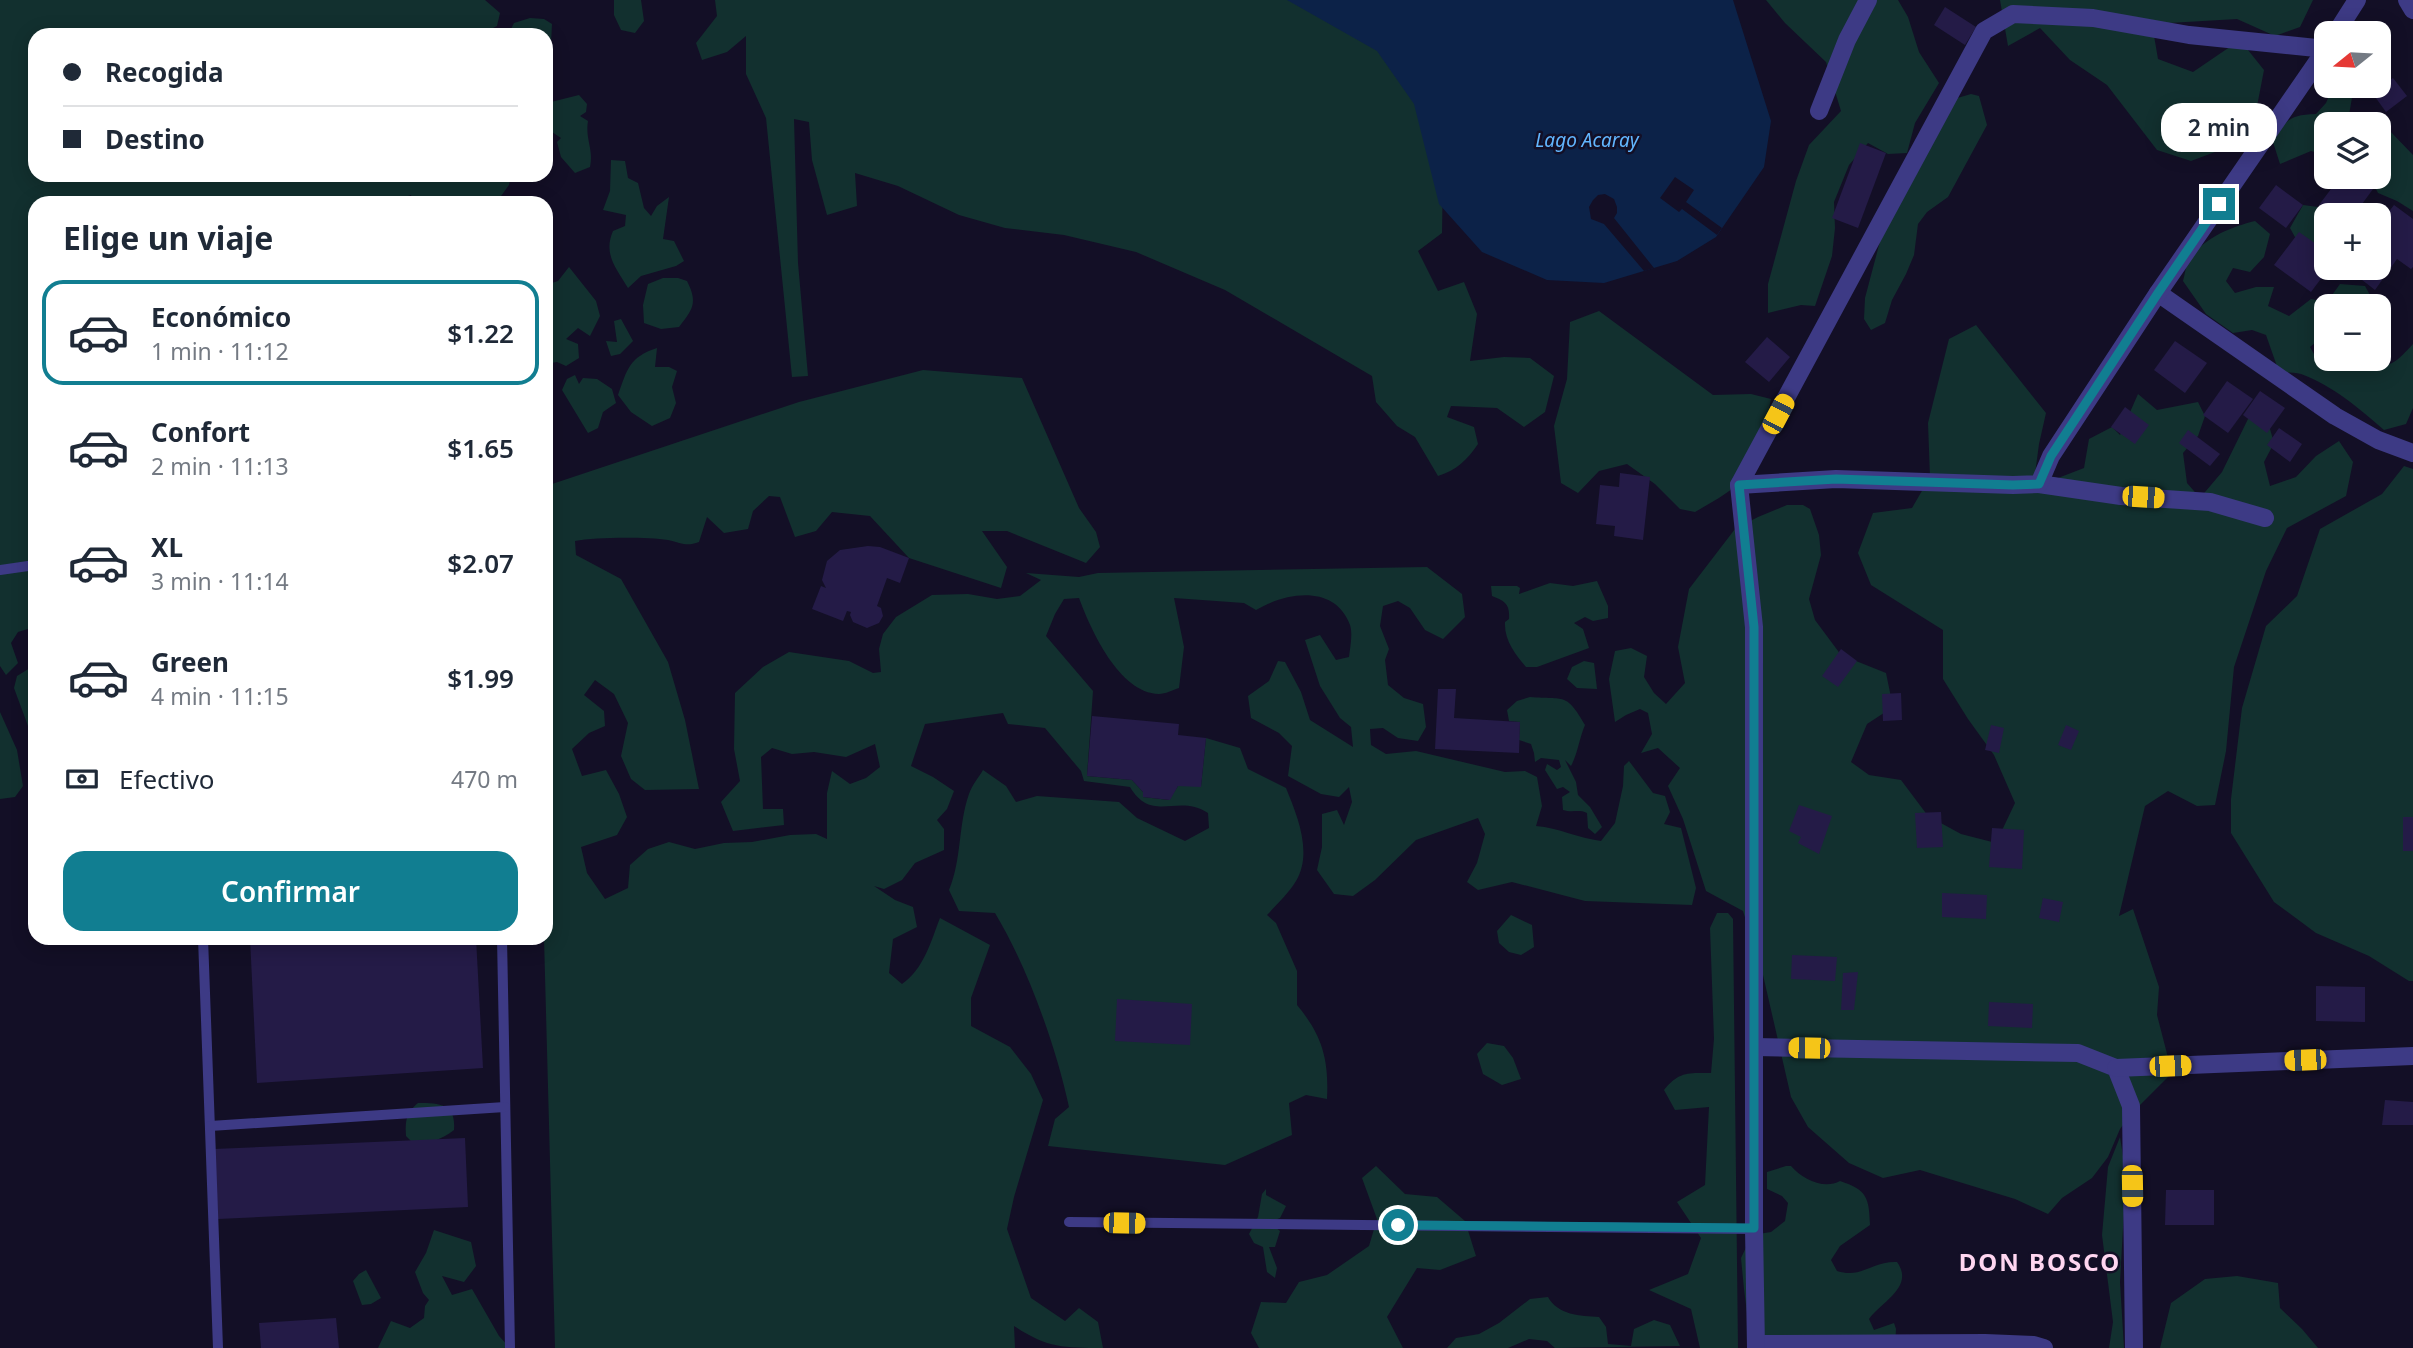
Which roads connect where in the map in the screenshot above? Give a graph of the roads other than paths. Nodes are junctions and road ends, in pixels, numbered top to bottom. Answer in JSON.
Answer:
{"nodes":[{"id":1,"x":1868,"y":0,"type":"edge"},
{"id":2,"x":2357,"y":0,"type":"edge"},
{"id":3,"x":2407,"y":0,"type":"edge"},
{"id":4,"x":2413,"y":10,"type":"edge"},
{"id":5,"x":2344,"y":21,"type":"edge"},
{"id":6,"x":2314,"y":48,"type":"edge"},
{"id":7,"x":2314,"y":66,"type":"edge"},
{"id":8,"x":1819,"y":111,"type":"dead end"},
{"id":9,"x":2158,"y":293,"type":"junction"},
{"id":10,"x":2413,"y":453,"type":"edge"},
{"id":11,"x":2039,"y":484,"type":"junction"},
{"id":12,"x":1739,"y":485,"type":"junction"},
{"id":13,"x":2265,"y":518,"type":"dead end"},
{"id":14,"x":28,"y":566,"type":"edge"},
{"id":15,"x":0,"y":570,"type":"edge"},
{"id":16,"x":203,"y":945,"type":"edge"},
{"id":17,"x":502,"y":945,"type":"edge"},
{"id":18,"x":1755,"y":1048,"type":"junction"},
{"id":19,"x":2413,"y":1056,"type":"edge"},
{"id":20,"x":2116,"y":1068,"type":"junction"},
{"id":21,"x":505,"y":1107,"type":"junction"},
{"id":22,"x":211,"y":1126,"type":"junction"},
{"id":23,"x":1069,"y":1222,"type":"dead end"},
{"id":24,"x":1754,"y":1228,"type":"junction"},
{"id":25,"x":1756,"y":1346,"type":"edge"},
{"id":26,"x":218,"y":1348,"type":"edge"},
{"id":27,"x":510,"y":1348,"type":"edge"},
{"id":28,"x":2044,"y":1348,"type":"edge"},
{"id":29,"x":2134,"y":1348,"type":"edge"}],
"edges":[{"from":1,"to":8,"type":"street"},
{"from":2,"to":5,"type":"street"},
{"from":3,"to":4,"type":"street"},
{"from":6,"to":12,"type":"street"},
{"from":7,"to":9,"type":"street"},
{"from":9,"to":10,"type":"street"},
{"from":9,"to":11,"type":"street"},
{"from":11,"to":12,"type":"street"},
{"from":11,"to":13,"type":"street"},
{"from":12,"to":18,"type":"street"},
{"from":14,"to":15,"type":"lane"},
{"from":16,"to":22,"type":"lane"},
{"from":17,"to":21,"type":"lane"},
{"from":18,"to":20,"type":"street"},
{"from":18,"to":24,"type":"street"},
{"from":19,"to":20,"type":"street"},
{"from":20,"to":29,"type":"street"},
{"from":21,"to":22,"type":"lane"},
{"from":21,"to":27,"type":"lane"},
{"from":22,"to":26,"type":"lane"},
{"from":23,"to":24,"type":"lane"},
{"from":24,"to":25,"type":"street"},
{"from":25,"to":28,"type":"street"}]}
